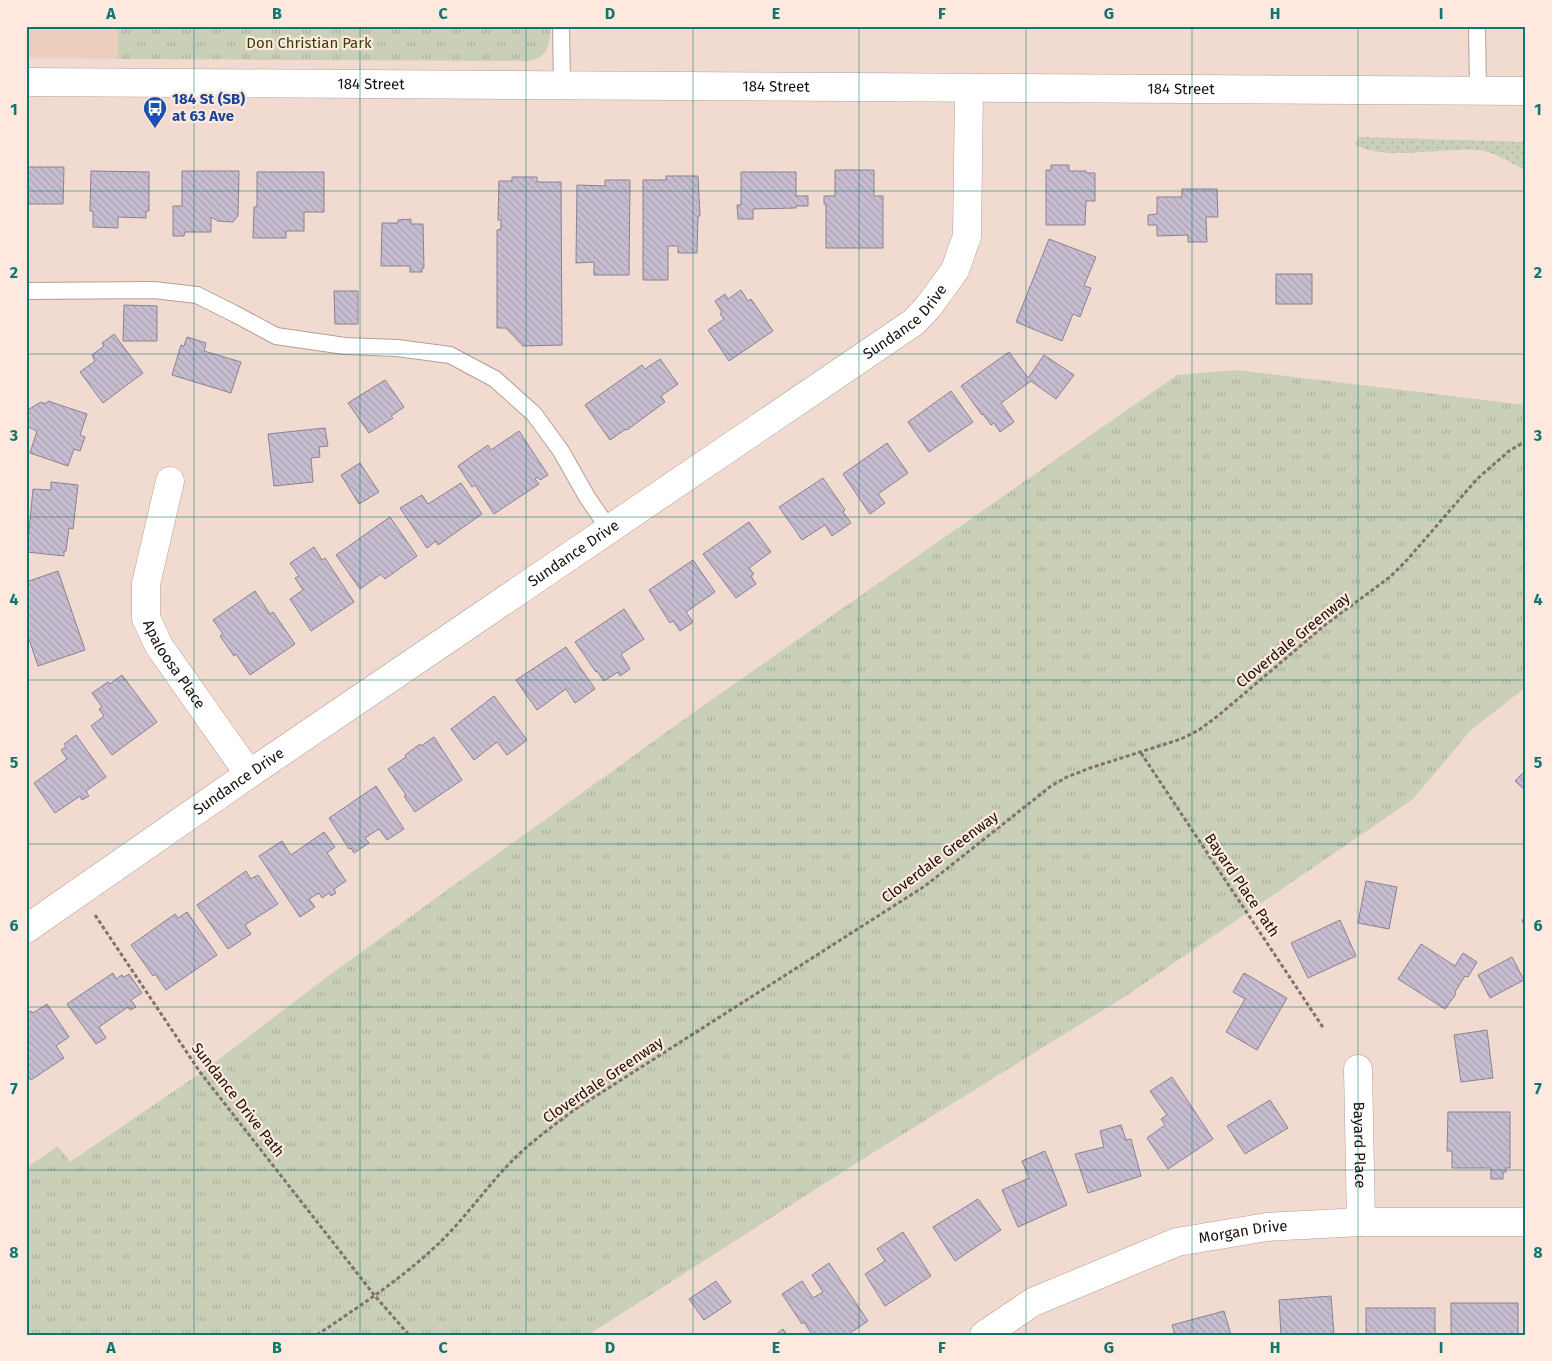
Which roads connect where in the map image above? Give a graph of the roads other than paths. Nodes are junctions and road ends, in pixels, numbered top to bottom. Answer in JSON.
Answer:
{"nodes":[{"id":1,"x":561,"y":26,"type":"edge"},
{"id":2,"x":1477,"y":26,"type":"edge"},
{"id":3,"x":26,"y":82,"type":"edge"},
{"id":4,"x":562,"y":85,"type":"junction"},
{"id":5,"x":969,"y":88,"type":"junction"},
{"id":6,"x":1478,"y":90,"type":"junction"},
{"id":7,"x":1526,"y":91,"type":"edge"},
{"id":8,"x":26,"y":291,"type":"edge"},
{"id":9,"x":170,"y":481,"type":"dead end"},
{"id":10,"x":609,"y":529,"type":"junction"},
{"id":11,"x":249,"y":774,"type":"junction"},
{"id":12,"x":26,"y":928,"type":"edge"},
{"id":13,"x":1358,"y":1069,"type":"dead end"},
{"id":14,"x":1361,"y":1222,"type":"junction"},
{"id":15,"x":1526,"y":1222,"type":"edge"},
{"id":16,"x":984,"y":1335,"type":"edge"}],
"edges":[{"from":1,"to":4,"type":"lane"},
{"from":2,"to":6,"type":"lane"},
{"from":3,"to":4,"type":"street","name":"184 Street"},
{"from":4,"to":5,"type":"street","name":"184 Street"},
{"from":5,"to":6,"type":"street","name":"184 Street"},
{"from":5,"to":10,"type":"street","name":"Sundance Drive"},
{"from":6,"to":7,"type":"street","name":"184 Street"},
{"from":8,"to":10,"type":"lane"},
{"from":9,"to":11,"type":"street","name":"Apaloosa Place"},
{"from":10,"to":11,"type":"street","name":"Sundance Drive"},
{"from":11,"to":12,"type":"street","name":"Sundance Drive"},
{"from":13,"to":14,"type":"street","name":"Bayard Place"},
{"from":14,"to":15,"type":"street","name":"Morgan Drive"},
{"from":14,"to":16,"type":"street","name":"Morgan Drive"}]}
